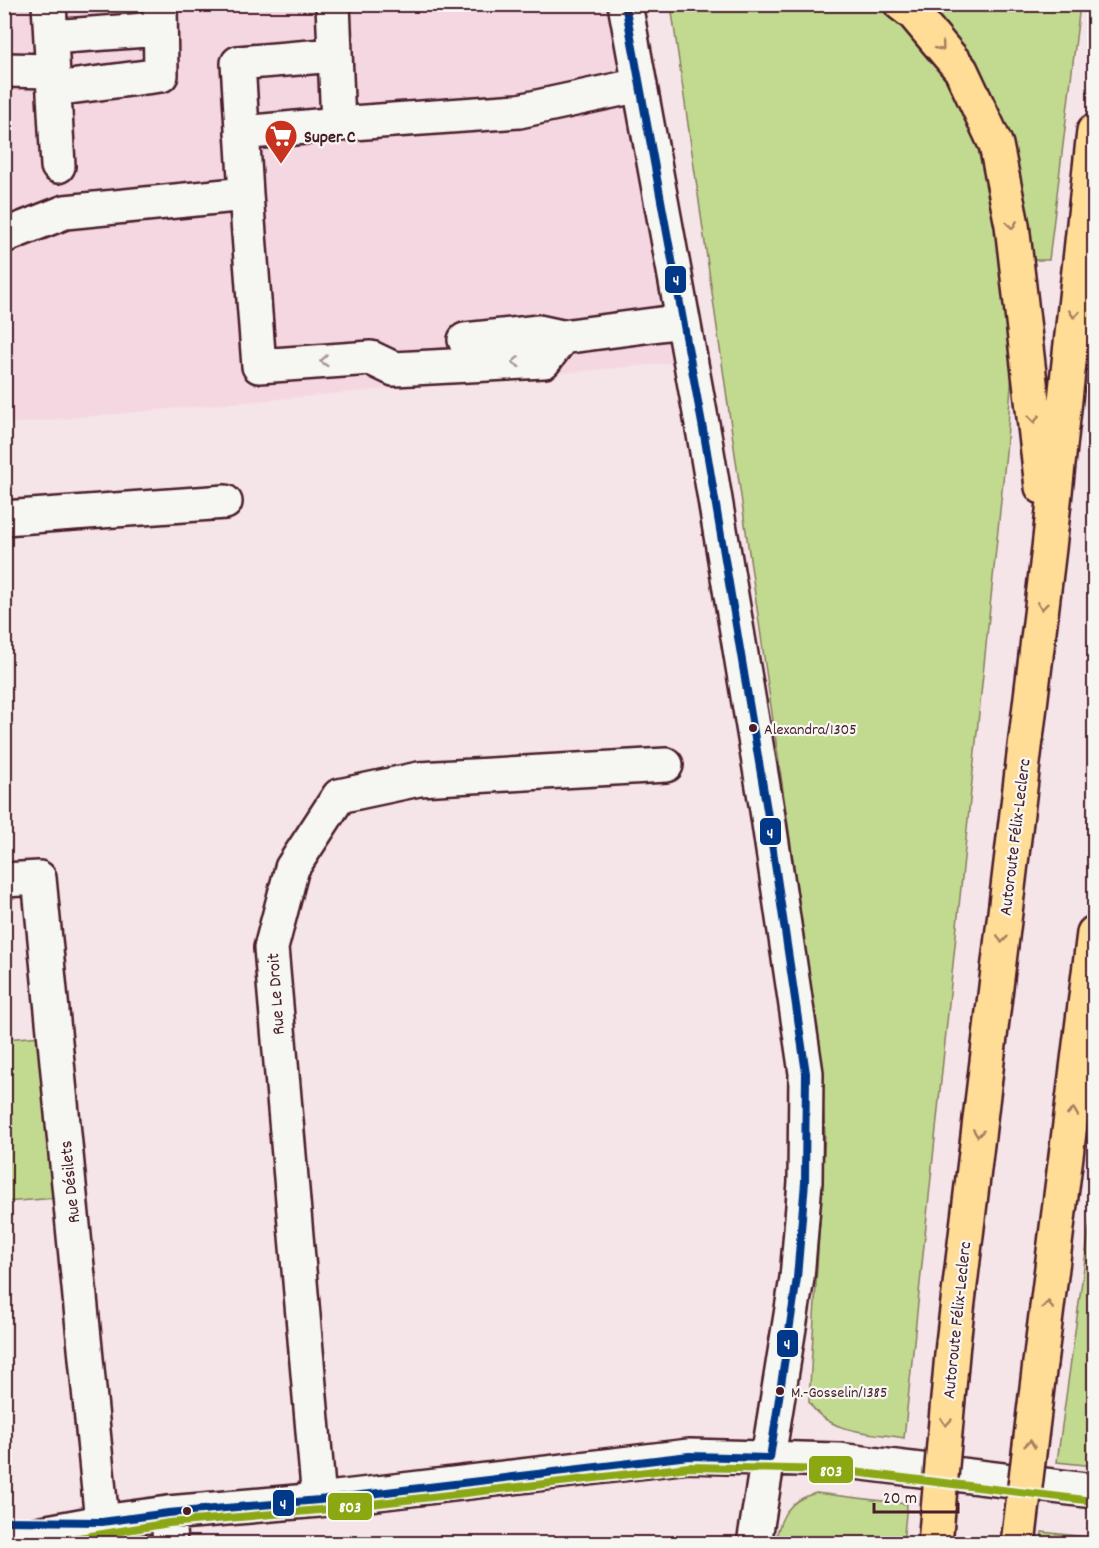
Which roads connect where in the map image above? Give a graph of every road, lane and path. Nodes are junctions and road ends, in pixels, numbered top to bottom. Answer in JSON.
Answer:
{"nodes":[{"id":1,"x":50,"y":4,"type":"edge"},
{"id":2,"x":333,"y":4,"type":"edge"},
{"id":3,"x":625,"y":4,"type":"edge"},
{"id":4,"x":902,"y":4,"type":"edge"},
{"id":5,"x":160,"y":16,"type":"edge"},
{"id":6,"x":51,"y":37,"type":"junction"},
{"id":7,"x":335,"y":55,"type":"junction"},
{"id":8,"x":4,"y":70,"type":"edge"},
{"id":9,"x":53,"y":80,"type":"junction"},
{"id":10,"x":640,"y":85,"type":"junction"},
{"id":11,"x":338,"y":124,"type":"junction"},
{"id":12,"x":1095,"y":131,"type":"edge"},
{"id":13,"x":242,"y":133,"type":"junction"},
{"id":14,"x":58,"y":166,"type":"dead end"},
{"id":15,"x":246,"y":194,"type":"junction"},
{"id":16,"x":4,"y":236,"type":"edge"},
{"id":17,"x":683,"y":321,"type":"junction"},
{"id":18,"x":562,"y":337,"type":"junction"},
{"id":19,"x":465,"y":340,"type":"dead end"},
{"id":20,"x":225,"y":502,"type":"dead end"},
{"id":21,"x":4,"y":518,"type":"edge"},
{"id":22,"x":1049,"y":548,"type":"junction"},
{"id":23,"x":666,"y":765,"type":"dead end"},
{"id":24,"x":4,"y":880,"type":"edge"},
{"id":25,"x":1095,"y":933,"type":"edge"},
{"id":26,"x":1092,"y":975,"type":"edge"},
{"id":27,"x":770,"y":1458,"type":"junction"},
{"id":28,"x":1095,"y":1491,"type":"edge"},
{"id":29,"x":319,"y":1500,"type":"junction"},
{"id":30,"x":4,"y":1521,"type":"edge"},
{"id":31,"x":102,"y":1521,"type":"junction"},
{"id":32,"x":169,"y":1528,"type":"edge"},
{"id":33,"x":4,"y":1540,"type":"edge"},
{"id":34,"x":754,"y":1544,"type":"edge"},
{"id":35,"x":934,"y":1544,"type":"edge"},
{"id":36,"x":1018,"y":1544,"type":"edge"}],
"edges":[{"from":1,"to":6,"type":"street"},
{"from":2,"to":7,"type":"street"},
{"from":3,"to":10,"type":"street"},
{"from":4,"to":22,"type":"highway","one_way":true},
{"from":5,"to":6,"type":"street"},
{"from":5,"to":9,"type":"street"},
{"from":6,"to":9,"type":"street"},
{"from":7,"to":11,"type":"street"},
{"from":7,"to":13,"type":"street"},
{"from":8,"to":9,"type":"street"},
{"from":9,"to":14,"type":"street"},
{"from":10,"to":11,"type":"street"},
{"from":10,"to":17,"type":"street"},
{"from":11,"to":13,"type":"street"},
{"from":12,"to":22,"type":"highway","name":"Autoroute Félix-Leclerc","one_way":true},
{"from":13,"to":15,"type":"street"},
{"from":15,"to":16,"type":"street"},
{"from":18,"to":15,"type":"street","one_way":true},
{"from":17,"to":18,"type":"street"},
{"from":17,"to":27,"type":"street"},
{"from":18,"to":19,"type":"street"},
{"from":20,"to":21,"type":"street"},
{"from":22,"to":35,"type":"highway","name":"Autoroute Félix-Leclerc","one_way":true,"bridge":true},
{"from":23,"to":29,"type":"street","name":"Rue Le Droit"},
{"from":24,"to":31,"type":"street","name":"Rue Désilets"},
{"from":25,"to":26,"type":"highway"},
{"from":36,"to":26,"type":"highway","one_way":true,"bridge":true},
{"from":27,"to":28,"type":"street"},
{"from":27,"to":29,"type":"street"},
{"from":27,"to":34,"type":"street"},
{"from":29,"to":32,"type":"street"},
{"from":30,"to":31,"type":"street"},
{"from":31,"to":32,"type":"street"},
{"from":31,"to":33,"type":"street"}]}
